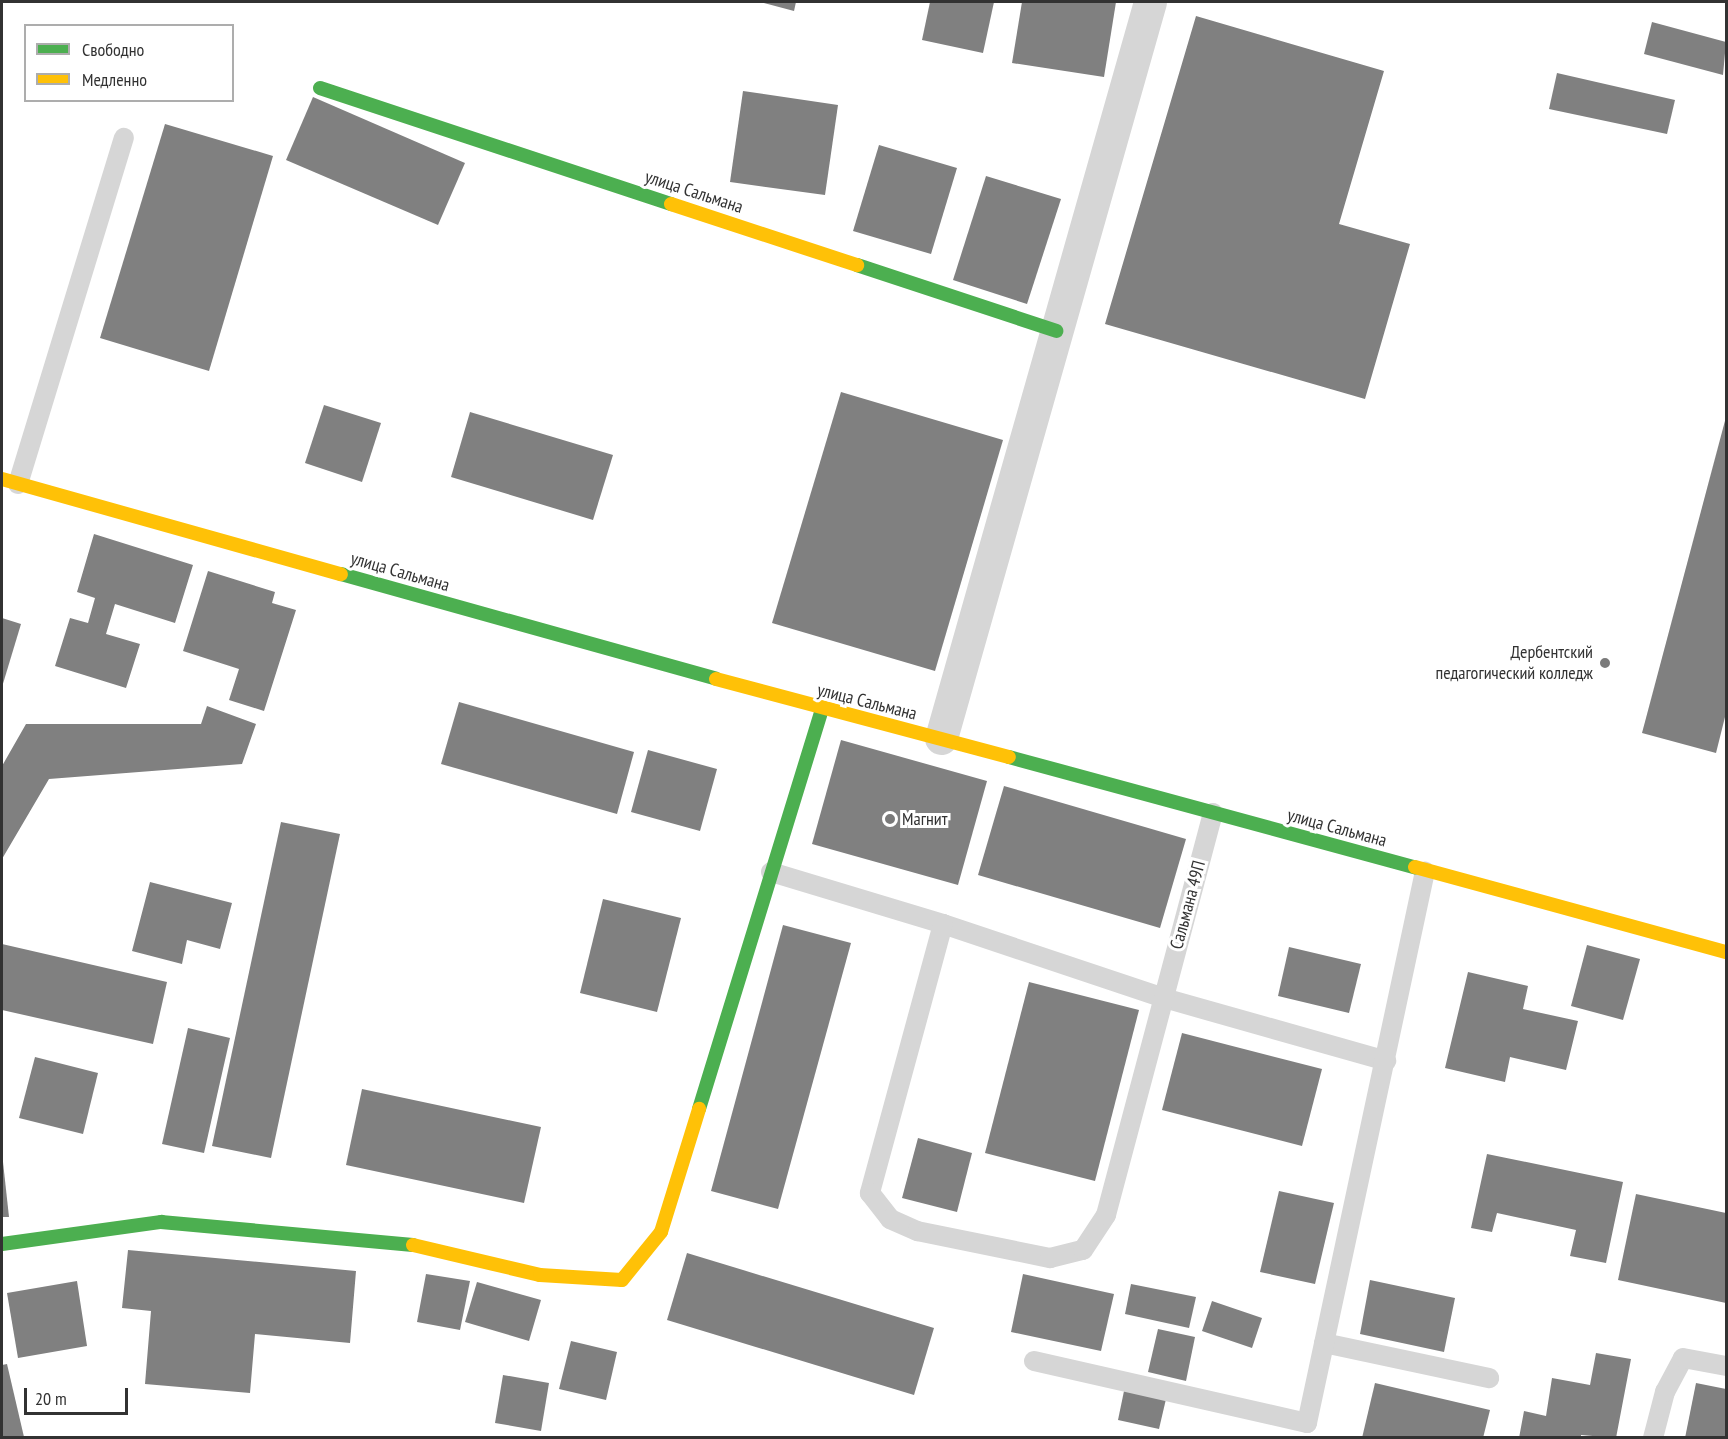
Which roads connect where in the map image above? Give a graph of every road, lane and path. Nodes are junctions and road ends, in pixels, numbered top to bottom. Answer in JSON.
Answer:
{"nodes":[{"id":1,"x":1150,"y":2,"type":"edge"},
{"id":2,"x":320,"y":88,"type":"dead end"},
{"id":3,"x":124,"y":138,"type":"dead end"},
{"id":4,"x":1056,"y":331,"type":"junction"},
{"id":5,"x":10,"y":482,"type":"edge"},
{"id":6,"x":822,"y":710,"type":"junction"},
{"id":7,"x":941,"y":738,"type":"junction"},
{"id":8,"x":1213,"y":813,"type":"junction"},
{"id":9,"x":1425,"y":871,"type":"junction"},
{"id":10,"x":771,"y":872,"type":"junction"},
{"id":11,"x":943,"y":924,"type":"junction"},
{"id":12,"x":1726,"y":952,"type":"edge"},
{"id":13,"x":1164,"y":998,"type":"junction"},
{"id":14,"x":1386,"y":1061,"type":"junction"},
{"id":15,"x":2,"y":1244,"type":"edge"},
{"id":16,"x":1324,"y":1344,"type":"junction"},
{"id":17,"x":1034,"y":1361,"type":"dead end"},
{"id":18,"x":1726,"y":1366,"type":"edge"},
{"id":19,"x":1489,"y":1378,"type":"dead end"},
{"id":20,"x":1653,"y":1437,"type":"edge"}],
"edges":[{"from":1,"to":4,"type":"street"},
{"from":2,"to":4,"type":"street","name":"улица Сальмана"},
{"from":3,"to":5,"type":"lane"},
{"from":4,"to":7,"type":"street"},
{"from":5,"to":6,"type":"street","name":"улица Сальмана"},
{"from":6,"to":7,"type":"street","name":"улица Сальмана"},
{"from":6,"to":10,"type":"street"},
{"from":7,"to":8,"type":"street","name":"улица Сальмана"},
{"from":8,"to":9,"type":"street","name":"улица Сальмана"},
{"from":8,"to":13,"type":"lane","name":"Сальмана 49П"},
{"from":9,"to":12,"type":"street","name":"улица Сальмана"},
{"from":9,"to":14,"type":"lane"},
{"from":10,"to":11,"type":"lane"},
{"from":10,"to":15,"type":"street"},
{"from":11,"to":13,"type":"lane"},
{"from":11,"to":13,"type":"lane","name":"Сальмана 49П"},
{"from":13,"to":14,"type":"lane"},
{"from":14,"to":16,"type":"lane"},
{"from":16,"to":17,"type":"lane"},
{"from":16,"to":19,"type":"lane"},
{"from":18,"to":20,"type":"lane"}]}
